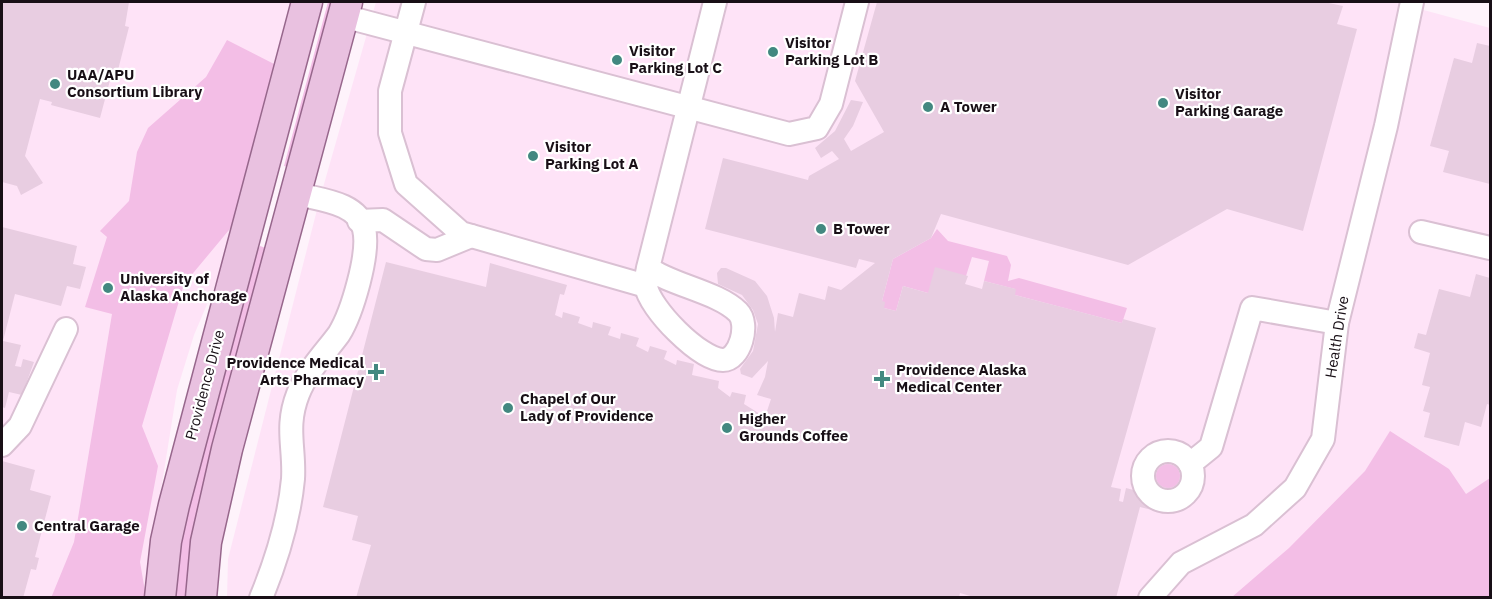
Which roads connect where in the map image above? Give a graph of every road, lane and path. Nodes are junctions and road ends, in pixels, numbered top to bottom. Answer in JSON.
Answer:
{"nodes":[{"id":1,"x":307,"y":2,"type":"edge"},
{"id":2,"x":414,"y":2,"type":"edge"},
{"id":3,"x":715,"y":2,"type":"edge"},
{"id":4,"x":857,"y":2,"type":"edge"},
{"id":5,"x":1412,"y":2,"type":"edge"},
{"id":6,"x":345,"y":9,"type":"edge"},
{"id":7,"x":407,"y":32,"type":"junction"},
{"id":8,"x":689,"y":108,"type":"junction"},
{"id":9,"x":294,"y":193,"type":"junction"},
{"id":10,"x":359,"y":221,"type":"junction"},
{"id":11,"x":1421,"y":232,"type":"dead end"},
{"id":12,"x":471,"y":236,"type":"junction"},
{"id":13,"x":1491,"y":248,"type":"edge"},
{"id":14,"x":1337,"y":323,"type":"junction"},
{"id":15,"x":66,"y":329,"type":"dead end"},
{"id":16,"x":2,"y":445,"type":"edge"},
{"id":17,"x":1190,"y":464,"type":"dead end"},
{"id":18,"x":160,"y":597,"type":"edge"},
{"id":19,"x":201,"y":597,"type":"edge"},
{"id":20,"x":261,"y":597,"type":"edge"},
{"id":21,"x":1150,"y":597,"type":"edge"}],
"edges":[{"from":1,"to":18,"type":"main road","name":"Providence Drive"},
{"from":2,"to":7,"type":"lane"},
{"from":3,"to":8,"type":"lane"},
{"from":4,"to":8,"type":"lane"},
{"from":5,"to":14,"type":"lane","name":"Health Drive"},
{"from":6,"to":7,"type":"lane"},
{"from":6,"to":9,"type":"main road"},
{"from":7,"to":8,"type":"lane"},
{"from":7,"to":12,"type":"lane"},
{"from":8,"to":12,"type":"lane"},
{"from":9,"to":10,"type":"lane"},
{"from":9,"to":19,"type":"main road"},
{"from":10,"to":12,"type":"lane"},
{"from":10,"to":20,"type":"lane"},
{"from":11,"to":13,"type":"lane"},
{"from":14,"to":17,"type":"lane"},
{"from":14,"to":21,"type":"lane","name":"Health Drive"},
{"from":15,"to":16,"type":"lane"}]}
